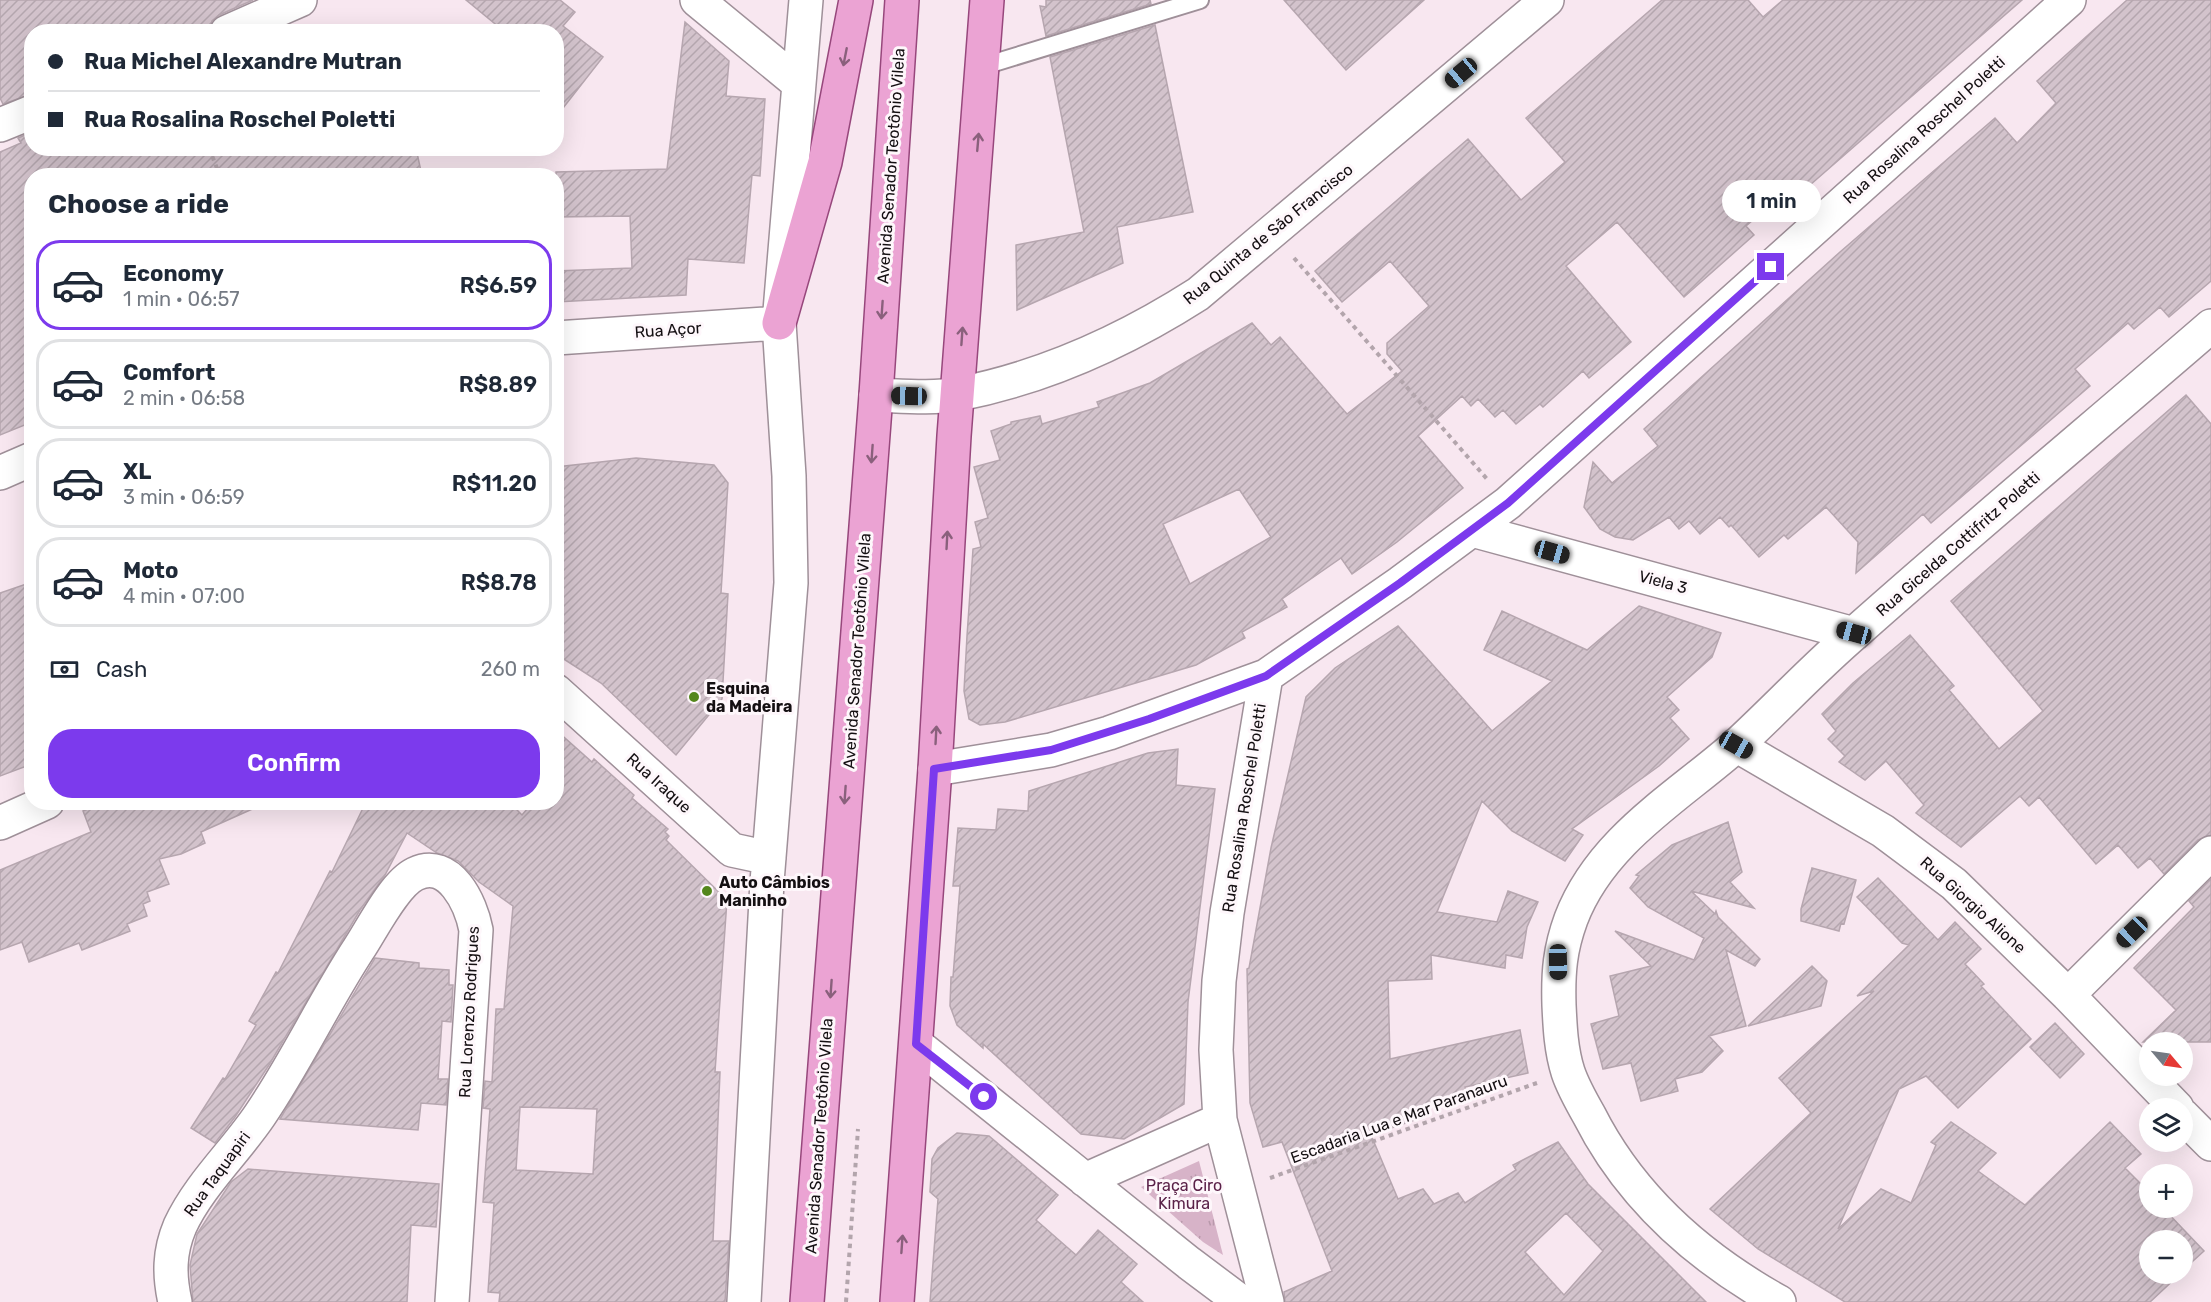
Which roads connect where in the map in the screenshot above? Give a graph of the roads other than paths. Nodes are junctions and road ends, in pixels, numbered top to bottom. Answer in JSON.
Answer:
{"nodes":[{"id":1,"x":300,"y":0,"type":"edge"},
{"id":2,"x":697,"y":0,"type":"edge"},
{"id":3,"x":806,"y":0,"type":"edge"},
{"id":4,"x":856,"y":0,"type":"edge"},
{"id":5,"x":902,"y":0,"type":"edge"},
{"id":6,"x":987,"y":0,"type":"edge"},
{"id":7,"x":1200,"y":0,"type":"edge"},
{"id":8,"x":1547,"y":0,"type":"edge"},
{"id":9,"x":2069,"y":0,"type":"edge"},
{"id":10,"x":245,"y":24,"type":"edge"},
{"id":11,"x":984,"y":66,"type":"junction"},
{"id":12,"x":798,"y":83,"type":"junction"},
{"id":13,"x":24,"y":115,"type":"edge"},
{"id":14,"x":0,"y":125,"type":"edge"},
{"id":15,"x":779,"y":322,"type":"junction"},
{"id":16,"x":2211,"y":326,"type":"edge"},
{"id":17,"x":564,"y":337,"type":"edge"},
{"id":18,"x":957,"y":394,"type":"junction"},
{"id":19,"x":876,"y":395,"type":"junction"},
{"id":20,"x":24,"y":462,"type":"edge"},
{"id":21,"x":0,"y":473,"type":"edge"},
{"id":22,"x":1472,"y":530,"type":"junction"},
{"id":23,"x":1854,"y":633,"type":"junction"},
{"id":24,"x":1266,"y":676,"type":"junction"},
{"id":25,"x":564,"y":698,"type":"edge"},
{"id":26,"x":1736,"y":745,"type":"junction"},
{"id":27,"x":934,"y":769,"type":"junction"},
{"id":28,"x":29,"y":810,"type":"edge"},
{"id":29,"x":0,"y":823,"type":"edge"},
{"id":30,"x":2211,"y":853,"type":"edge"},
{"id":31,"x":769,"y":858,"type":"junction"},
{"id":32,"x":2068,"y":995,"type":"junction"},
{"id":33,"x":916,"y":1044,"type":"junction"},
{"id":34,"x":2167,"y":1098,"type":"edge"},
{"id":35,"x":258,"y":1118,"type":"joint"},
{"id":36,"x":1220,"y":1120,"type":"junction"},
{"id":37,"x":2193,"y":1126,"type":"edge"},
{"id":38,"x":2211,"y":1144,"type":"edge"},
{"id":39,"x":1085,"y":1180,"type":"junction"},
{"id":40,"x":175,"y":1302,"type":"edge"},
{"id":41,"x":452,"y":1302,"type":"edge"},
{"id":42,"x":744,"y":1302,"type":"edge"},
{"id":43,"x":807,"y":1302,"type":"edge"},
{"id":44,"x":897,"y":1302,"type":"edge"},
{"id":45,"x":1241,"y":1302,"type":"edge"},
{"id":46,"x":1267,"y":1302,"type":"edge"},
{"id":47,"x":1779,"y":1302,"type":"edge"}],
"edges":[{"from":1,"to":10,"type":"street"},
{"from":2,"to":12,"type":"street"},
{"from":3,"to":12,"type":"street"},
{"from":4,"to":15,"type":"main road","one_way":true},
{"from":5,"to":19,"type":"main road","name":"Avenida Senador Teotônio Vilela","one_way":true},
{"from":6,"to":11,"type":"main road"},
{"from":7,"to":11,"type":"lane"},
{"from":8,"to":18,"type":"street","name":"Rua Quinta de São Francisco"},
{"from":9,"to":22,"type":"street","name":"Rua Rosalina Roschel Poletti"},
{"from":18,"to":11,"type":"main road","one_way":true},
{"from":12,"to":15,"type":"street"},
{"from":13,"to":14,"type":"street"},
{"from":15,"to":17,"type":"street","name":"Rua Açor"},
{"from":15,"to":31,"type":"street"},
{"from":16,"to":23,"type":"street","name":"Rua Gicelda Cottifritz Poletti"},
{"from":18,"to":19,"type":"street","name":"Rua Quinta de São Francisco"},
{"from":27,"to":18,"type":"main road","one_way":true},
{"from":19,"to":43,"type":"main road","name":"Avenida Senador Teotônio Vilela","one_way":true},
{"from":20,"to":21,"type":"street"},
{"from":22,"to":23,"type":"street","name":"Viela 3"},
{"from":22,"to":24,"type":"street","name":"Rua Rosalina Roschel Poletti"},
{"from":23,"to":26,"type":"street","name":"Rua Gicelda Cottifritz Poletti"},
{"from":24,"to":27,"type":"street"},
{"from":24,"to":36,"type":"street","name":"Rua Rosalina Roschel Poletti"},
{"from":25,"to":31,"type":"street","name":"Rua Iraque"},
{"from":26,"to":32,"type":"street","name":"Rua Giorgio Alione"},
{"from":26,"to":47,"type":"street","name":"Rua Gicelda Cottifritz Poletti"},
{"from":27,"to":33,"type":"main road"},
{"from":28,"to":29,"type":"street"},
{"from":30,"to":32,"type":"street"},
{"from":31,"to":42,"type":"street"},
{"from":32,"to":34,"type":"street","name":"Rua Giorgio Alione"},
{"from":33,"to":39,"type":"street"},
{"from":44,"to":33,"type":"main road","one_way":true},
{"from":35,"to":40,"type":"street","name":"Rua Taquapiri"},
{"from":35,"to":41,"type":"street","name":"Rua Lorenzo Rodrigues"},
{"from":36,"to":39,"type":"street"},
{"from":36,"to":46,"type":"street","name":"Rua Rosalina Roschel Poletti"},
{"from":37,"to":38,"type":"street"},
{"from":39,"to":45,"type":"street"}]}
